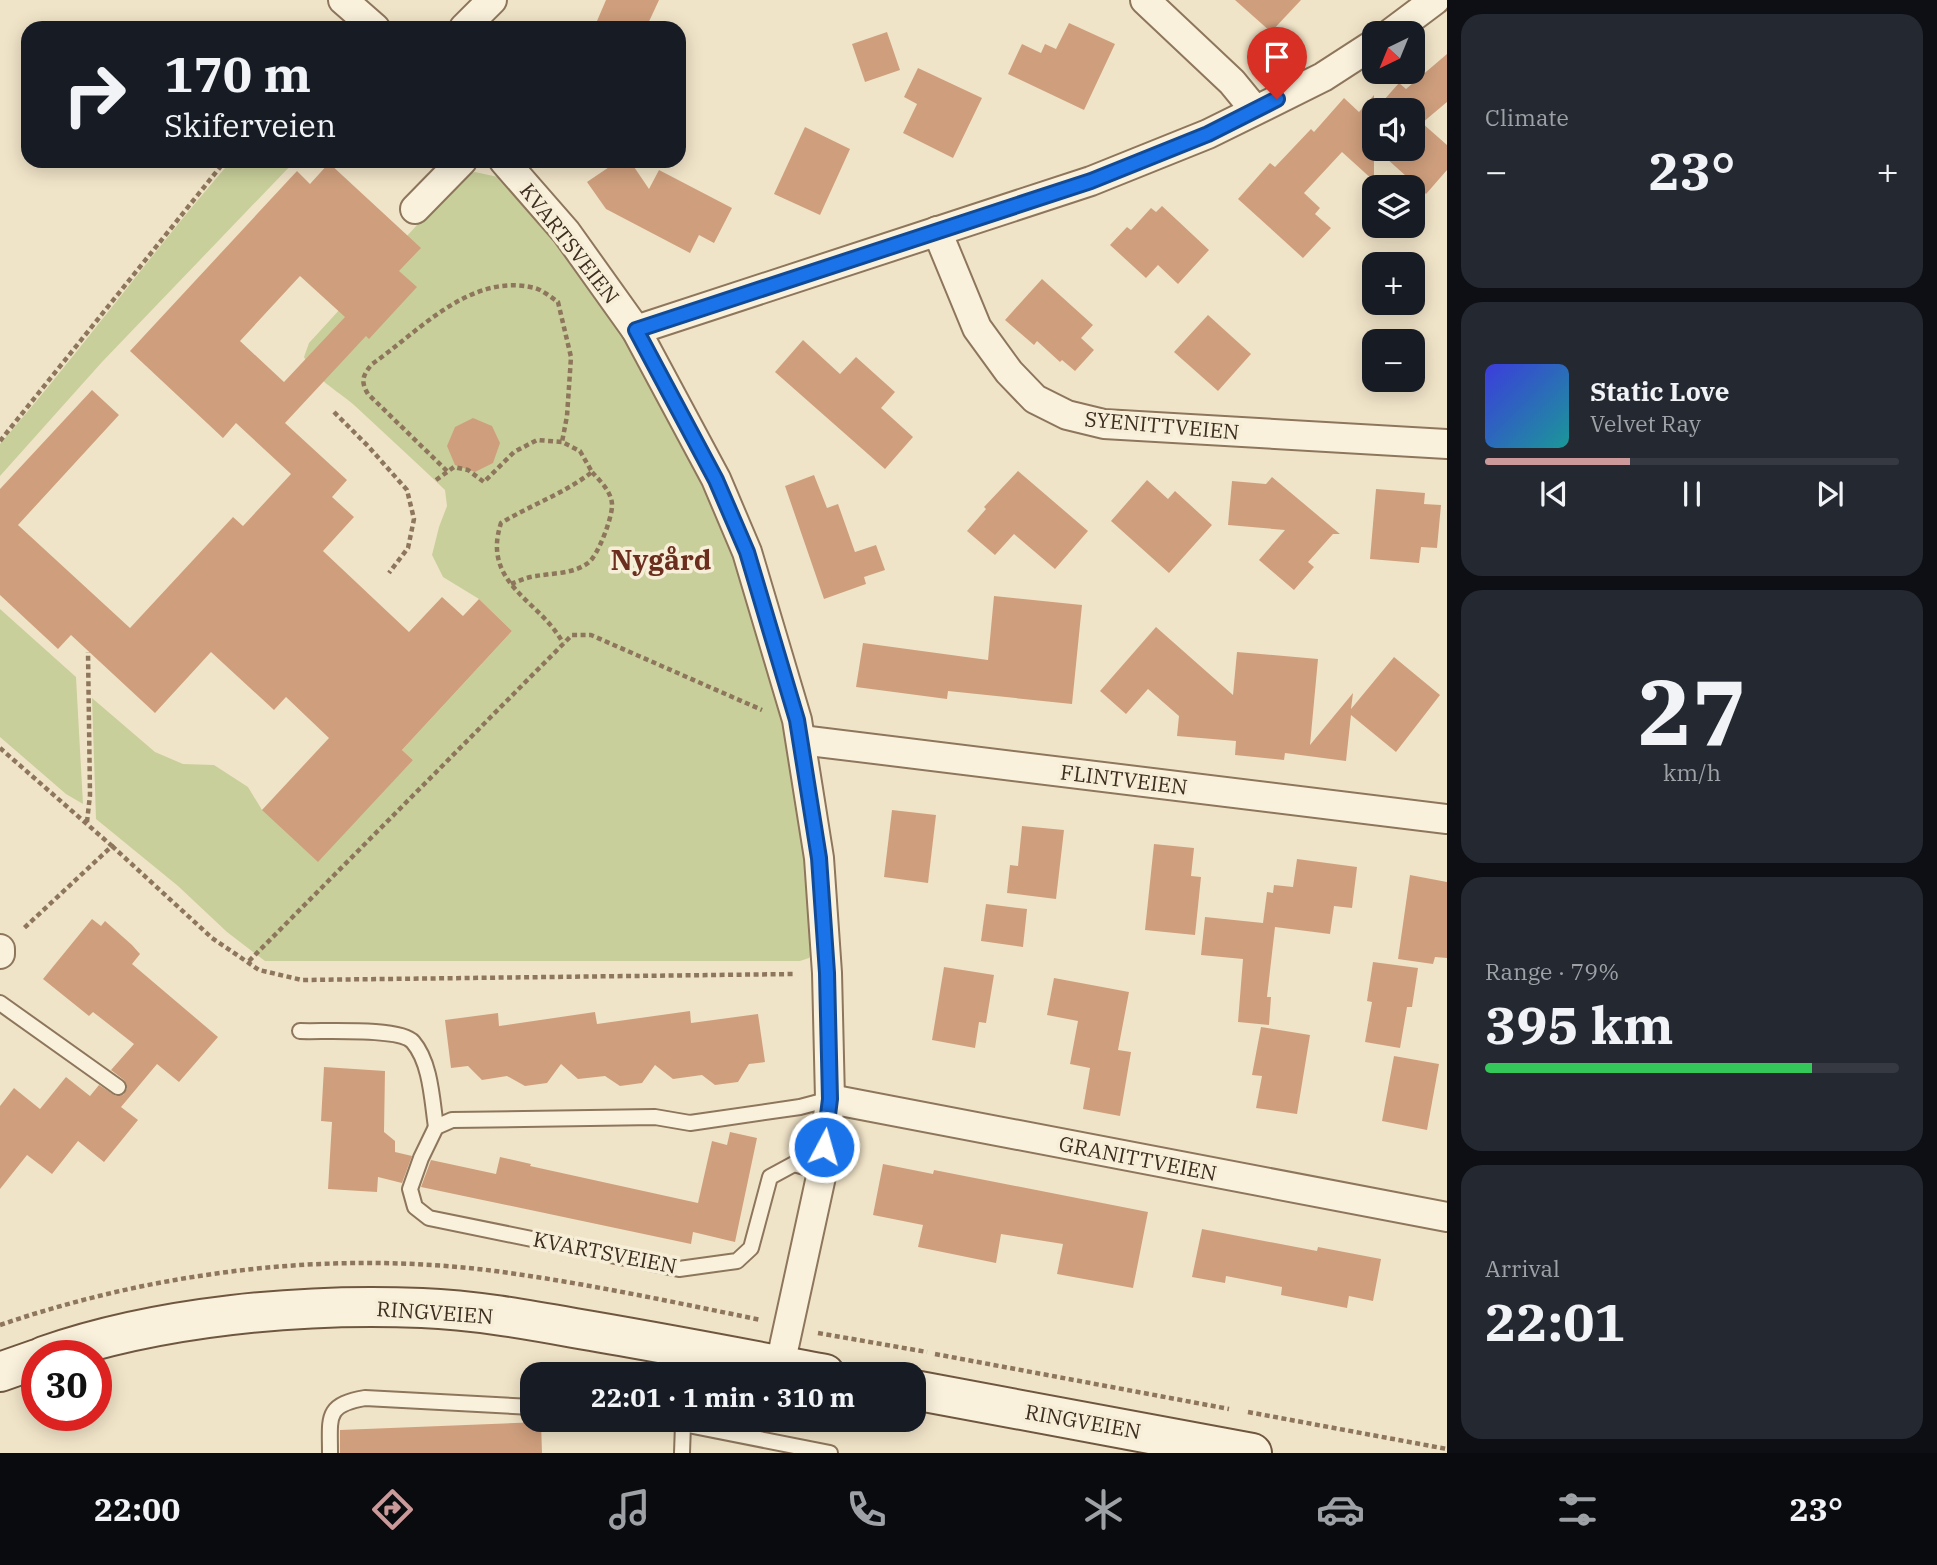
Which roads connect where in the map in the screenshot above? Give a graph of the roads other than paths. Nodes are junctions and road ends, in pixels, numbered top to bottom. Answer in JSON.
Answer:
{"nodes":[{"id":1,"x":343,"y":0,"type":"edge"},
{"id":2,"x":492,"y":0,"type":"edge"},
{"id":3,"x":1145,"y":0,"type":"edge"},
{"id":4,"x":1435,"y":0,"type":"edge"},
{"id":5,"x":366,"y":21,"type":"edge"},
{"id":6,"x":471,"y":21,"type":"edge"},
{"id":7,"x":1407,"y":21,"type":"edge"},
{"id":8,"x":1362,"y":52,"type":"edge"},
{"id":9,"x":1255,"y":110,"type":"junction"},
{"id":10,"x":455,"y":168,"type":"edge"},
{"id":11,"x":510,"y":168,"type":"edge"},
{"id":12,"x":415,"y":209,"type":"dead end"},
{"id":13,"x":937,"y":231,"type":"junction"},
{"id":14,"x":636,"y":330,"type":"junction"},
{"id":15,"x":1447,"y":444,"type":"edge"},
{"id":16,"x":799,"y":730,"type":"junction"},
{"id":17,"x":1447,"y":819,"type":"edge"},
{"id":18,"x":0,"y":1003,"type":"edge"},
{"id":19,"x":300,"y":1031,"type":"dead end"},
{"id":20,"x":118,"y":1087,"type":"dead end"},
{"id":21,"x":830,"y":1099,"type":"junction"},
{"id":22,"x":436,"y":1127,"type":"junction"},
{"id":23,"x":822,"y":1172,"type":"junction"},
{"id":24,"x":1447,"y":1217,"type":"edge"},
{"id":25,"x":106,"y":1340,"type":"edge"},
{"id":26,"x":758,"y":1362,"type":"edge"},
{"id":27,"x":781,"y":1362,"type":"edge"},
{"id":28,"x":21,"y":1365,"type":"edge"},
{"id":29,"x":0,"y":1372,"type":"edge"},
{"id":30,"x":926,"y":1393,"type":"edge"},
{"id":31,"x":520,"y":1406,"type":"edge"},
{"id":32,"x":682,"y":1432,"type":"edge"},
{"id":33,"x":723,"y":1432,"type":"edge"},
{"id":34,"x":1178,"y":1446,"type":"edge"},
{"id":35,"x":330,"y":1453,"type":"edge"},
{"id":36,"x":682,"y":1453,"type":"edge"},
{"id":37,"x":830,"y":1453,"type":"edge"},
{"id":38,"x":1252,"y":1453,"type":"edge"}],
"edges":[{"from":1,"to":5,"type":"street"},
{"from":2,"to":6,"type":"street"},
{"from":3,"to":9,"type":"street"},
{"from":4,"to":7,"type":"street"},
{"from":8,"to":9,"type":"street"},
{"from":9,"to":13,"type":"street"},
{"from":10,"to":12,"type":"street"},
{"from":11,"to":14,"type":"street","name":"KVARTSVEIEN"},
{"from":13,"to":14,"type":"street"},
{"from":13,"to":15,"type":"street","name":"SYENITTVEIEN"},
{"from":14,"to":16,"type":"street","name":"KVARTSVEIEN"},
{"from":16,"to":17,"type":"street","name":"FLINTVEIEN"},
{"from":16,"to":21,"type":"street","name":"KVARTSVEIEN"},
{"from":18,"to":20,"type":"lane"},
{"from":19,"to":22,"type":"lane"},
{"from":21,"to":22,"type":"lane"},
{"from":21,"to":23,"type":"street","name":"KVARTSVEIEN"},
{"from":21,"to":24,"type":"street","name":"GRANITTVEIEN"},
{"from":22,"to":23,"type":"lane","name":"KVARTSVEIEN"},
{"from":23,"to":27,"type":"street","name":"KVARTSVEIEN"},
{"from":25,"to":26,"type":"main road","name":"RINGVEIEN"},
{"from":28,"to":29,"type":"main road"},
{"from":30,"to":34,"type":"main road","name":"RINGVEIEN"},
{"from":31,"to":35,"type":"lane"},
{"from":32,"to":36,"type":"lane"},
{"from":33,"to":37,"type":"lane"},
{"from":34,"to":38,"type":"main road","name":"RINGVEIEN"}]}
